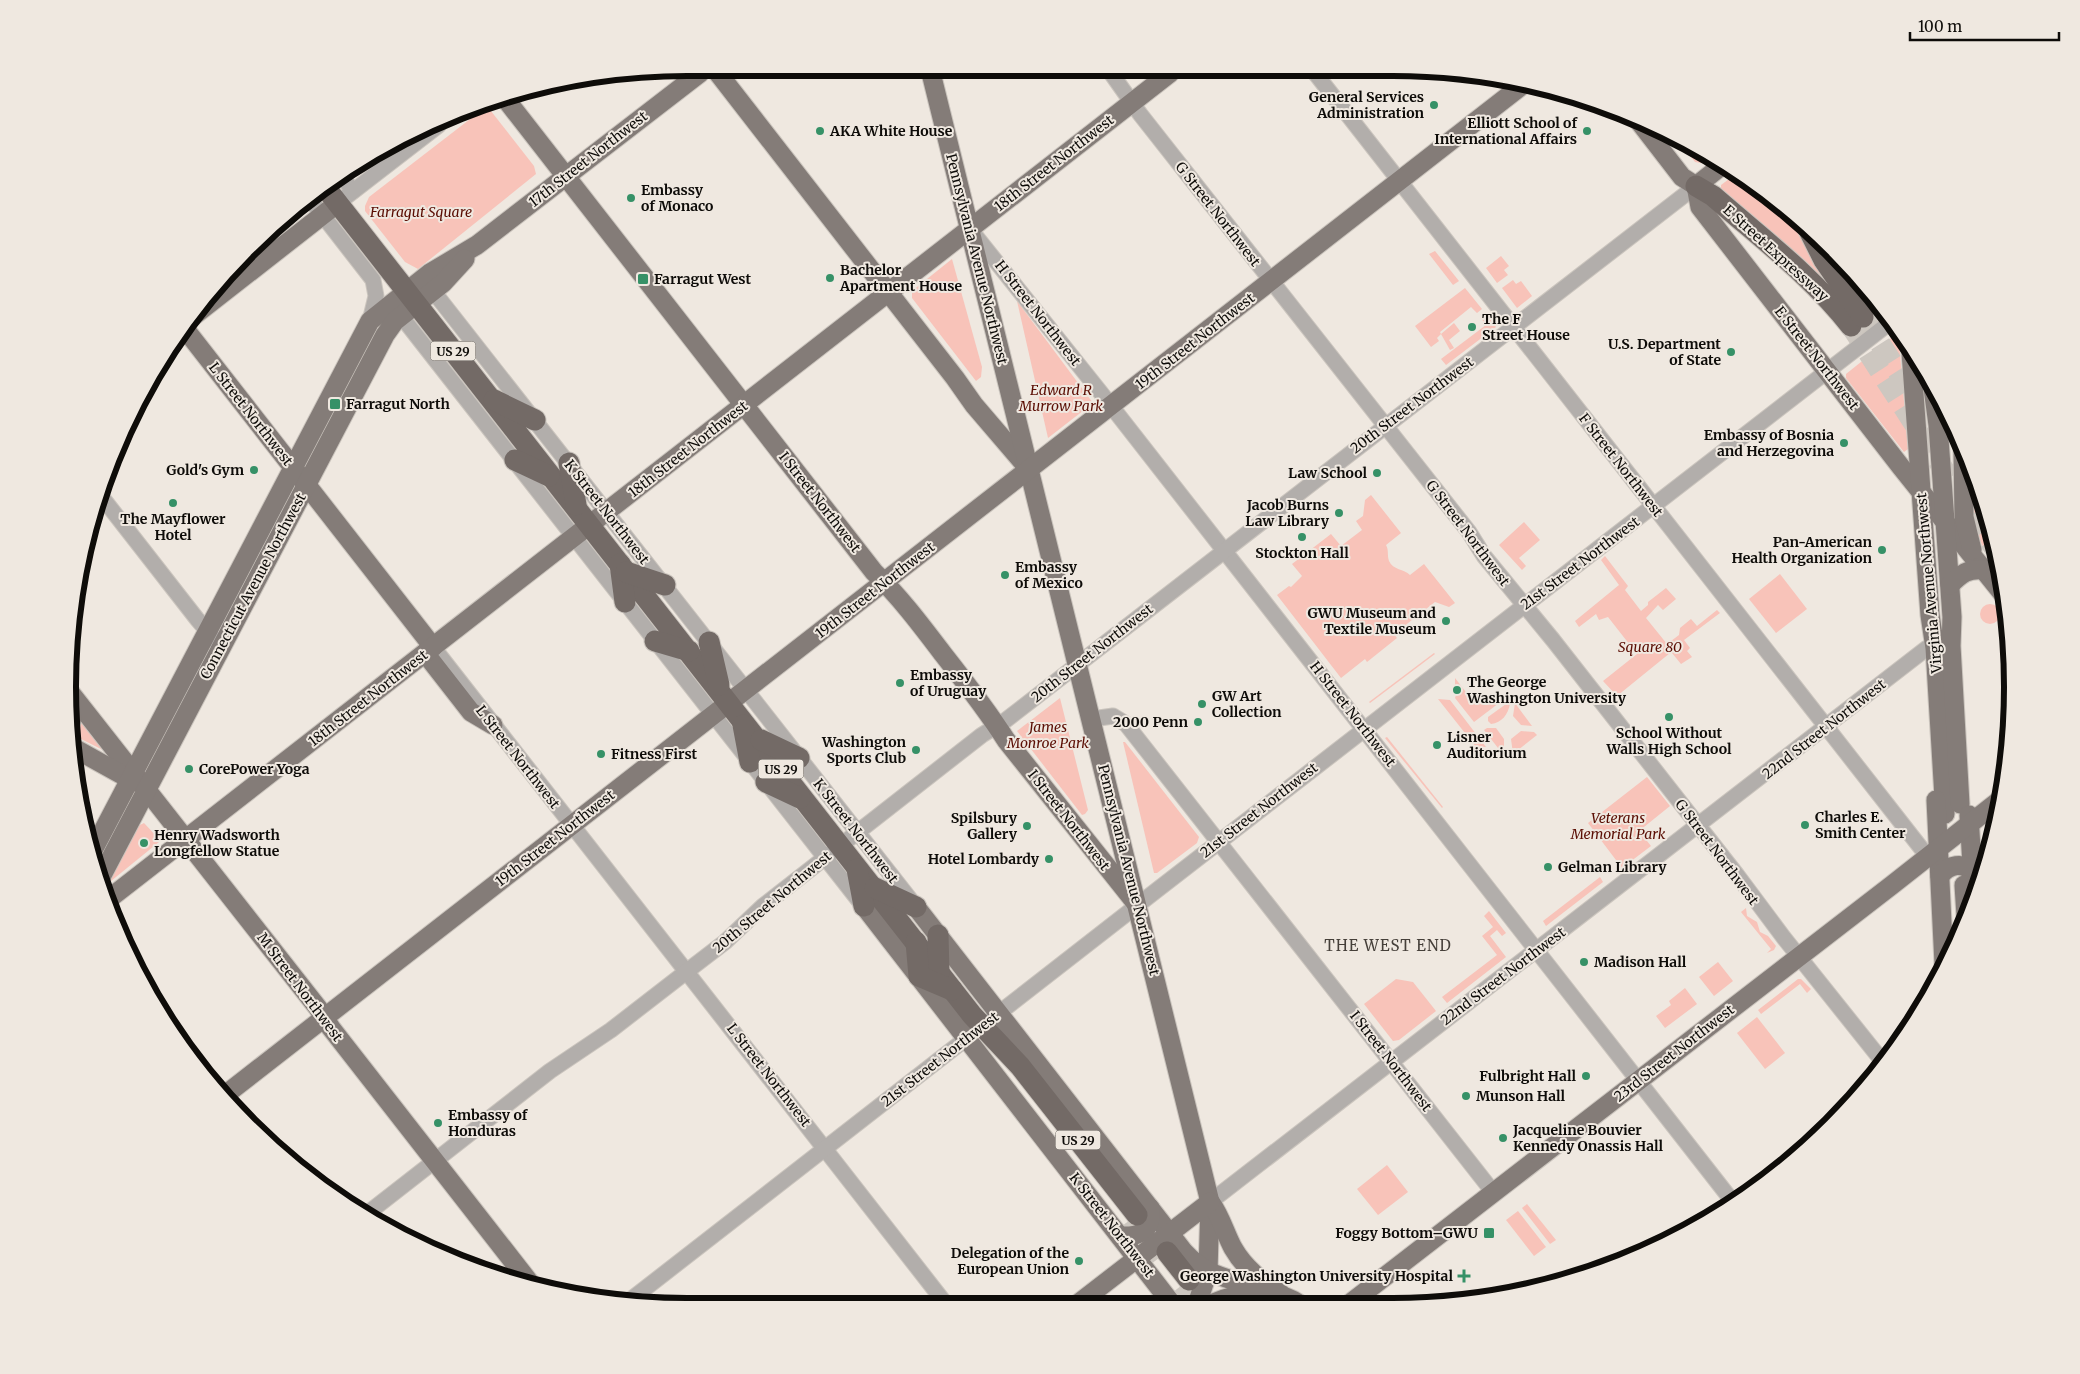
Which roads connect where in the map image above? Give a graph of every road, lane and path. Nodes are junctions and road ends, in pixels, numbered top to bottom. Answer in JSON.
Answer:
{"nodes":[{"id":1,"x":696,"y":76,"type":"edge"},
{"id":2,"x":720,"y":76,"type":"edge"},
{"id":3,"x":932,"y":76,"type":"edge"},
{"id":4,"x":1113,"y":76,"type":"edge"},
{"id":5,"x":1166,"y":76,"type":"edge"},
{"id":6,"x":1317,"y":76,"type":"edge"},
{"id":7,"x":1517,"y":89,"type":"edge"},
{"id":8,"x":1132,"y":102,"type":"junction"},
{"id":9,"x":509,"y":103,"type":"edge"},
{"id":10,"x":1647,"y":132,"type":"edge"},
{"id":11,"x":426,"y":135,"type":"edge"},
{"id":12,"x":1717,"y":170,"type":"edge"},
{"id":13,"x":566,"y":176,"type":"junction"},
{"id":14,"x":1400,"y":181,"type":"junction"},
{"id":15,"x":339,"y":185,"type":"edge"},
{"id":16,"x":1696,"y":186,"type":"junction"},
{"id":17,"x":330,"y":192,"type":"edge"},
{"id":18,"x":318,"y":200,"type":"edge"},
{"id":19,"x":338,"y":203,"type":"junction"},
{"id":20,"x":970,"y":229,"type":"junction"},
{"id":21,"x":477,"y":245,"type":"junction"},
{"id":22,"x":1818,"y":249,"type":"edge"},
{"id":23,"x":1272,"y":281,"type":"junction"},
{"id":24,"x":433,"y":291,"type":"junction"},
{"id":25,"x":889,"y":292,"type":"junction"},
{"id":26,"x":218,"y":296,"type":"edge"},
{"id":27,"x":408,"y":304,"type":"junction"},
{"id":28,"x":370,"y":321,"type":"junction"},
{"id":29,"x":1886,"y":326,"type":"edge"},
{"id":30,"x":1514,"y":328,"type":"junction"},
{"id":31,"x":188,"y":335,"type":"edge"},
{"id":32,"x":183,"y":343,"type":"edge"},
{"id":33,"x":1912,"y":366,"type":"edge"},
{"id":34,"x":1827,"y":372,"type":"junction"},
{"id":35,"x":230,"y":387,"type":"junction"},
{"id":36,"x":490,"y":398,"type":"junction"},
{"id":37,"x":1933,"y":403,"type":"edge"},
{"id":38,"x":744,"y":405,"type":"junction"},
{"id":39,"x":1112,"y":406,"type":"junction"},
{"id":40,"x":1938,"y":411,"type":"edge"},
{"id":41,"x":1917,"y":415,"type":"junction"},
{"id":42,"x":535,"y":420,"type":"junction"},
{"id":43,"x":1386,"y":426,"type":"junction"},
{"id":44,"x":515,"y":460,"type":"junction"},
{"id":45,"x":569,"y":463,"type":"junction"},
{"id":46,"x":1963,"y":468,"type":"edge"},
{"id":47,"x":1030,"y":470,"type":"junction"},
{"id":48,"x":290,"y":472,"type":"junction"},
{"id":49,"x":553,"y":478,"type":"junction"},
{"id":50,"x":304,"y":490,"type":"junction"},
{"id":51,"x":1921,"y":491,"type":"junction"},
{"id":52,"x":105,"y":503,"type":"edge"},
{"id":53,"x":1654,"y":507,"type":"junction"},
{"id":54,"x":577,"y":508,"type":"junction"},
{"id":55,"x":607,"y":512,"type":"junction"},
{"id":56,"x":1945,"y":520,"type":"junction"},
{"id":57,"x":582,"y":531,"type":"junction"},
{"id":58,"x":1224,"y":550,"type":"junction"},
{"id":59,"x":1979,"y":563,"type":"junction"},
{"id":60,"x":623,"y":568,"type":"junction"},
{"id":61,"x":885,"y":582,"type":"junction"},
{"id":62,"x":1950,"y":585,"type":"junction"},
{"id":63,"x":1995,"y":585,"type":"edge"},
{"id":64,"x":665,"y":586,"type":"junction"},
{"id":65,"x":624,"y":602,"type":"junction"},
{"id":66,"x":1524,"y":606,"type":"junction"},
{"id":67,"x":1952,"y":617,"type":"junction"},
{"id":68,"x":1931,"y":624,"type":"junction"},
{"id":69,"x":207,"y":632,"type":"junction"},
{"id":70,"x":655,"y":641,"type":"junction"},
{"id":71,"x":709,"y":642,"type":"junction"},
{"id":72,"x":221,"y":647,"type":"junction"},
{"id":73,"x":1927,"y":648,"type":"junction"},
{"id":74,"x":429,"y":650,"type":"junction"},
{"id":75,"x":689,"y":651,"type":"junction"},
{"id":76,"x":1078,"y":664,"type":"junction"},
{"id":77,"x":746,"y":691,"type":"junction"},
{"id":78,"x":77,"y":703,"type":"edge"},
{"id":79,"x":726,"y":707,"type":"junction"},
{"id":80,"x":1092,"y":719,"type":"junction"},
{"id":81,"x":493,"y":725,"type":"joint"},
{"id":82,"x":997,"y":726,"type":"junction"},
{"id":83,"x":1826,"y":727,"type":"junction"},
{"id":84,"x":1364,"y":729,"type":"junction"},
{"id":85,"x":755,"y":737,"type":"junction"},
{"id":86,"x":80,"y":751,"type":"edge"},
{"id":87,"x":799,"y":758,"type":"junction"},
{"id":88,"x":750,"y":762,"type":"joint"},
{"id":89,"x":131,"y":776,"type":"junction"},
{"id":90,"x":766,"y":782,"type":"junction"},
{"id":91,"x":146,"y":790,"type":"junction"},
{"id":92,"x":806,"y":801,"type":"junction"},
{"id":93,"x":1992,"y":806,"type":"edge"},
{"id":94,"x":1969,"y":824,"type":"junction"},
{"id":95,"x":572,"y":826,"type":"junction"},
{"id":96,"x":1699,"y":826,"type":"junction"},
{"id":97,"x":857,"y":833,"type":"junction"},
{"id":98,"x":185,"y":840,"type":"junction"},
{"id":99,"x":1219,"y":841,"type":"junction"},
{"id":100,"x":97,"y":843,"type":"edge"},
{"id":101,"x":833,"y":852,"type":"junction"},
{"id":102,"x":1933,"y":853,"type":"junction"},
{"id":103,"x":856,"y":866,"type":"junction"},
{"id":104,"x":105,"y":870,"type":"edge"},
{"id":105,"x":1956,"y":875,"type":"junction"},
{"id":106,"x":872,"y":887,"type":"junction"},
{"id":107,"x":1968,"y":891,"type":"edge"},
{"id":108,"x":114,"y":895,"type":"edge"},
{"id":109,"x":1963,"y":904,"type":"edge"},
{"id":110,"x":1137,"y":905,"type":"junction"},
{"id":111,"x":864,"y":906,"type":"junction"},
{"id":112,"x":916,"y":907,"type":"junction"},
{"id":113,"x":1953,"y":930,"type":"edge"},
{"id":114,"x":938,"y":935,"type":"junction"},
{"id":115,"x":916,"y":942,"type":"junction"},
{"id":116,"x":1947,"y":944,"type":"edge"},
{"id":117,"x":1537,"y":950,"type":"junction"},
{"id":118,"x":1798,"y":956,"type":"junction"},
{"id":119,"x":687,"y":972,"type":"junction"},
{"id":120,"x":939,"y":973,"type":"junction"},
{"id":121,"x":918,"y":976,"type":"junction"},
{"id":122,"x":953,"y":990,"type":"junction"},
{"id":123,"x":999,"y":1013,"type":"junction"},
{"id":124,"x":324,"y":1018,"type":"junction"},
{"id":125,"x":974,"y":1032,"type":"junction"},
{"id":126,"x":1879,"y":1057,"type":"edge"},
{"id":127,"x":1392,"y":1062,"type":"junction"},
{"id":128,"x":1638,"y":1080,"type":"junction"},
{"id":129,"x":230,"y":1092,"type":"edge"},
{"id":130,"x":825,"y":1149,"type":"junction"},
{"id":131,"x":435,"y":1161,"type":"junction"},
{"id":132,"x":1493,"y":1192,"type":"junction"},
{"id":133,"x":1729,"y":1197,"type":"edge"},
{"id":134,"x":1210,"y":1202,"type":"junction"},
{"id":135,"x":372,"y":1210,"type":"edge"},
{"id":136,"x":1133,"y":1220,"type":"junction"},
{"id":137,"x":1157,"y":1251,"type":"junction"},
{"id":138,"x":1208,"y":1272,"type":"junction"},
{"id":139,"x":523,"y":1275,"type":"edge"},
{"id":140,"x":1179,"y":1291,"type":"edge"},
{"id":141,"x":1272,"y":1292,"type":"junction"},
{"id":142,"x":636,"y":1295,"type":"edge"},
{"id":143,"x":941,"y":1298,"type":"edge"},
{"id":144,"x":1088,"y":1298,"type":"edge"},
{"id":145,"x":1199,"y":1298,"type":"edge"},
{"id":146,"x":1228,"y":1298,"type":"edge"},
{"id":147,"x":1286,"y":1298,"type":"edge"},
{"id":148,"x":1357,"y":1298,"type":"edge"}],
"edges":[{"from":1,"to":13,"type":"main road","name":"17th Street Northwest"},
{"from":2,"to":25,"type":"main road"},
{"from":3,"to":20,"type":"main road","name":"Pennsylvania Avenue Northwest"},
{"from":4,"to":8,"type":"street","name":"G Street Northwest"},
{"from":5,"to":8,"type":"main road","name":"18th Street Northwest"},
{"from":6,"to":14,"type":"street","name":"F Street Northwest"},
{"from":7,"to":14,"type":"main road","name":"19th Street Northwest"},
{"from":8,"to":20,"type":"main road","name":"18th Street Northwest"},
{"from":8,"to":23,"type":"street","name":"G Street Northwest"},
{"from":9,"to":13,"type":"main road","name":"I Street Northwest"},
{"from":10,"to":16,"type":"main road"},
{"from":11,"to":19,"type":"street"},
{"from":12,"to":16,"type":"main road","name":"20th Street Northwest"},
{"from":13,"to":21,"type":"main road","name":"17th Street Northwest"},
{"from":13,"to":38,"type":"main road","name":"I Street Northwest"},
{"from":14,"to":23,"type":"main road","name":"19th Street Northwest"},
{"from":14,"to":30,"type":"street","name":"F Street Northwest"},
{"from":15,"to":19,"type":"street","name":"K Street Northwest"},
{"from":16,"to":22,"type":"highway","name":"E Street Expressway"},
{"from":16,"to":30,"type":"street","name":"20th Street Northwest"},
{"from":16,"to":34,"type":"main road","name":"E Street Northwest"},
{"from":17,"to":19,"type":"highway","name":"K Street Northwest","number":"US 29"},
{"from":18,"to":19,"type":"street","name":"K Street Northwest"},
{"from":19,"to":26,"type":"main road"},
{"from":19,"to":27,"type":"highway","name":"K Street Northwest","number":"US 29"},
{"from":19,"to":28,"type":"street","name":"K Street Northwest"},
{"from":20,"to":25,"type":"main road","name":"18th Street Northwest"},
{"from":20,"to":39,"type":"street","name":"H Street Northwest"},
{"from":20,"to":47,"type":"main road","name":"Pennsylvania Avenue Northwest"},
{"from":21,"to":24,"type":"main road","name":"17th Street Northwest"},
{"from":21,"to":27,"type":"main road","name":"17th Street Northwest"},
{"from":23,"to":39,"type":"main road","name":"19th Street Northwest"},
{"from":23,"to":43,"type":"street","name":"G Street Northwest"},
{"from":24,"to":27,"type":"main road","name":"17th Street Northwest"},
{"from":24,"to":42,"type":"street","name":"K Street Northwest"},
{"from":25,"to":38,"type":"main road","name":"18th Street Northwest"},
{"from":25,"to":47,"type":"main road"},
{"from":27,"to":28,"type":"main road","name":"Connecticut Avenue Northwest"},
{"from":27,"to":36,"type":"highway","name":"K Street Northwest","number":"US 29"},
{"from":27,"to":44,"type":"street","name":"K Street Northwest"},
{"from":27,"to":50,"type":"main road","name":"Connecticut Avenue Northwest"},
{"from":28,"to":48,"type":"main road","name":"Connecticut Avenue Northwest"},
{"from":29,"to":34,"type":"street","name":"21st Street Northwest"},
{"from":30,"to":43,"type":"street","name":"20th Street Northwest"},
{"from":30,"to":53,"type":"street","name":"F Street Northwest"},
{"from":31,"to":35,"type":"main road","name":"L Street Northwest"},
{"from":32,"to":35,"type":"main road"},
{"from":33,"to":41,"type":"main road","name":"Virginia Avenue Northwest"},
{"from":34,"to":51,"type":"main road","name":"E Street Northwest"},
{"from":34,"to":53,"type":"street","name":"21st Street Northwest"},
{"from":35,"to":48,"type":"main road","name":"L Street Northwest"},
{"from":36,"to":42,"type":"highway"},
{"from":36,"to":49,"type":"highway","name":"K Street Northwest","number":"US 29"},
{"from":37,"to":41,"type":"main road"},
{"from":38,"to":55,"type":"main road","name":"18th Street Northwest"},
{"from":38,"to":61,"type":"main road","name":"I Street Northwest"},
{"from":39,"to":47,"type":"main road","name":"19th Street Northwest"},
{"from":39,"to":58,"type":"street","name":"H Street Northwest"},
{"from":40,"to":56,"type":"main road","name":"Virginia Avenue Northwest"},
{"from":41,"to":51,"type":"main road","name":"Virginia Avenue Northwest"},
{"from":42,"to":45,"type":"street","name":"K Street Northwest"},
{"from":43,"to":58,"type":"street","name":"20th Street Northwest"},
{"from":43,"to":66,"type":"street","name":"G Street Northwest"},
{"from":44,"to":49,"type":"highway"},
{"from":44,"to":57,"type":"street","name":"K Street Northwest"},
{"from":45,"to":54,"type":"highway"},
{"from":45,"to":55,"type":"street","name":"K Street Northwest"},
{"from":46,"to":59,"type":"main road"},
{"from":47,"to":61,"type":"main road","name":"19th Street Northwest"},
{"from":47,"to":76,"type":"main road","name":"Pennsylvania Avenue Northwest"},
{"from":48,"to":50,"type":"main road","name":"L Street Northwest"},
{"from":48,"to":69,"type":"main road","name":"Connecticut Avenue Northwest"},
{"from":49,"to":54,"type":"highway","name":"K Street Northwest","number":"US 29"},
{"from":50,"to":72,"type":"main road","name":"Connecticut Avenue Northwest"},
{"from":50,"to":74,"type":"main road","name":"L Street Northwest"},
{"from":51,"to":56,"type":"main road","name":"E Street Northwest"},
{"from":51,"to":68,"type":"main road","name":"Virginia Avenue Northwest"},
{"from":52,"to":69,"type":"street"},
{"from":53,"to":66,"type":"street","name":"21st Street Northwest"},
{"from":53,"to":83,"type":"street","name":"F Street Northwest"},
{"from":54,"to":57,"type":"highway","name":"K Street Northwest","number":"US 29"},
{"from":55,"to":57,"type":"main road","name":"18th Street Northwest"},
{"from":55,"to":64,"type":"street","name":"K Street Northwest"},
{"from":56,"to":59,"type":"main road","name":"E Street Northwest"},
{"from":56,"to":62,"type":"main road","name":"Virginia Avenue Northwest"},
{"from":57,"to":60,"type":"highway","name":"K Street Northwest","number":"US 29"},
{"from":57,"to":65,"type":"street","name":"K Street Northwest"},
{"from":57,"to":74,"type":"main road","name":"18th Street Northwest"},
{"from":58,"to":76,"type":"street","name":"20th Street Northwest"},
{"from":58,"to":84,"type":"street","name":"H Street Northwest"},
{"from":59,"to":62,"type":"main road"},
{"from":59,"to":63,"type":"main road","name":"E Street Northwest"},
{"from":60,"to":64,"type":"highway"},
{"from":60,"to":65,"type":"highway"},
{"from":60,"to":75,"type":"highway","name":"K Street Northwest","number":"US 29"},
{"from":61,"to":77,"type":"main road","name":"19th Street Northwest"},
{"from":61,"to":82,"type":"main road","name":"I Street Northwest"},
{"from":62,"to":67,"type":"main road","name":"Virginia Avenue Northwest"},
{"from":64,"to":71,"type":"street","name":"K Street Northwest"},
{"from":65,"to":70,"type":"street","name":"K Street Northwest"},
{"from":66,"to":84,"type":"street","name":"21st Street Northwest"},
{"from":66,"to":96,"type":"street","name":"G Street Northwest"},
{"from":67,"to":68,"type":"main road","name":"Virginia Avenue Northwest"},
{"from":67,"to":94,"type":"main road"},
{"from":68,"to":73,"type":"main road"},
{"from":69,"to":72,"type":"street"},
{"from":69,"to":89,"type":"main road","name":"Connecticut Avenue Northwest"},
{"from":70,"to":75,"type":"highway"},
{"from":70,"to":79,"type":"street","name":"K Street Northwest"},
{"from":71,"to":77,"type":"street","name":"K Street Northwest"},
{"from":71,"to":79,"type":"highway"},
{"from":72,"to":91,"type":"main road","name":"Connecticut Avenue Northwest"},
{"from":73,"to":83,"type":"street","name":"22nd Street Northwest"},
{"from":73,"to":102,"type":"main road"},
{"from":74,"to":81,"type":"main road","name":"L Street Northwest"},
{"from":74,"to":98,"type":"main road","name":"18th Street Northwest"},
{"from":75,"to":79,"type":"highway","name":"K Street Northwest","number":"US 29"},
{"from":76,"to":80,"type":"main road","name":"Pennsylvania Avenue Northwest"},
{"from":76,"to":82,"type":"street","name":"20th Street Northwest"},
{"from":77,"to":79,"type":"main road","name":"19th Street Northwest"},
{"from":77,"to":87,"type":"street","name":"K Street Northwest"},
{"from":78,"to":89,"type":"main road","name":"M Street Northwest"},
{"from":79,"to":85,"type":"highway","name":"K Street Northwest","number":"US 29"},
{"from":79,"to":88,"type":"highway"},
{"from":79,"to":95,"type":"main road","name":"19th Street Northwest"},
{"from":80,"to":99,"type":"street","name":"I Street Northwest"},
{"from":80,"to":110,"type":"main road","name":"Pennsylvania Avenue Northwest"},
{"from":81,"to":95,"type":"street","name":"L Street Northwest"},
{"from":82,"to":97,"type":"street","name":"20th Street Northwest"},
{"from":82,"to":110,"type":"main road","name":"I Street Northwest"},
{"from":83,"to":96,"type":"street","name":"22nd Street Northwest"},
{"from":83,"to":102,"type":"street","name":"F Street Northwest"},
{"from":84,"to":99,"type":"street","name":"21st Street Northwest"},
{"from":84,"to":117,"type":"street","name":"H Street Northwest"},
{"from":85,"to":87,"type":"highway"},
{"from":85,"to":92,"type":"highway","name":"K Street Northwest","number":"US 29"},
{"from":86,"to":89,"type":"main road"},
{"from":87,"to":97,"type":"street","name":"K Street Northwest"},
{"from":88,"to":90,"type":"street","name":"K Street Northwest"},
{"from":89,"to":91,"type":"main road","name":"M Street Northwest"},
{"from":89,"to":100,"type":"main road","name":"Connecticut Avenue Northwest"},
{"from":90,"to":92,"type":"highway"},
{"from":90,"to":101,"type":"street","name":"K Street Northwest"},
{"from":91,"to":98,"type":"main road","name":"M Street Northwest"},
{"from":91,"to":104,"type":"main road","name":"Connecticut Avenue Northwest"},
{"from":92,"to":101,"type":"highway","name":"K Street Northwest","number":"US 29"},
{"from":93,"to":94,"type":"main road","name":"23rd Street Northwest"},
{"from":94,"to":102,"type":"main road","name":"23rd Street Northwest"},
{"from":94,"to":105,"type":"main road"},
{"from":95,"to":119,"type":"street","name":"L Street Northwest"},
{"from":95,"to":124,"type":"main road","name":"19th Street Northwest"},
{"from":96,"to":117,"type":"street","name":"22nd Street Northwest"},
{"from":96,"to":118,"type":"street","name":"G Street Northwest"},
{"from":97,"to":101,"type":"street","name":"20th Street Northwest"},
{"from":97,"to":112,"type":"street","name":"K Street Northwest"},
{"from":98,"to":108,"type":"main road","name":"18th Street Northwest"},
{"from":98,"to":124,"type":"main road","name":"M Street Northwest"},
{"from":99,"to":110,"type":"street","name":"21st Street Northwest"},
{"from":99,"to":127,"type":"street","name":"I Street Northwest"},
{"from":101,"to":103,"type":"highway","name":"K Street Northwest","number":"US 29"},
{"from":101,"to":111,"type":"street","name":"K Street Northwest"},
{"from":101,"to":119,"type":"street","name":"20th Street Northwest"},
{"from":102,"to":105,"type":"main road"},
{"from":102,"to":118,"type":"main road","name":"23rd Street Northwest"},
{"from":103,"to":106,"type":"highway","name":"K Street Northwest","number":"US 29"},
{"from":103,"to":111,"type":"highway"},
{"from":105,"to":107,"type":"main road"},
{"from":105,"to":109,"type":"main road"},
{"from":105,"to":113,"type":"main road"},
{"from":105,"to":116,"type":"main road"},
{"from":106,"to":112,"type":"highway"},
{"from":106,"to":115,"type":"highway","name":"K Street Northwest","number":"US 29"},
{"from":110,"to":123,"type":"street","name":"21st Street Northwest"},
{"from":110,"to":134,"type":"main road","name":"Pennsylvania Avenue Northwest"},
{"from":111,"to":121,"type":"main road","name":"K Street Northwest"},
{"from":112,"to":114,"type":"main road","name":"K Street Northwest"},
{"from":114,"to":120,"type":"highway"},
{"from":114,"to":123,"type":"main road","name":"K Street Northwest"},
{"from":115,"to":120,"type":"highway","name":"K Street Northwest","number":"US 29"},
{"from":115,"to":121,"type":"highway"},
{"from":117,"to":127,"type":"street","name":"22nd Street Northwest"},
{"from":117,"to":128,"type":"street","name":"H Street Northwest"},
{"from":118,"to":126,"type":"street","name":"G Street Northwest"},
{"from":118,"to":128,"type":"main road","name":"23rd Street Northwest"},
{"from":119,"to":130,"type":"street","name":"L Street Northwest"},
{"from":119,"to":131,"type":"street","name":"20th Street Northwest"},
{"from":120,"to":122,"type":"highway","name":"K Street Northwest","number":"US 29"},
{"from":121,"to":122,"type":"highway"},
{"from":121,"to":125,"type":"main road","name":"K Street Northwest"},
{"from":122,"to":125,"type":"highway","name":"K Street Northwest","number":"US 29"},
{"from":123,"to":125,"type":"street","name":"21st Street Northwest"},
{"from":123,"to":136,"type":"main road","name":"K Street Northwest"},
{"from":124,"to":129,"type":"main road","name":"19th Street Northwest"},
{"from":124,"to":131,"type":"main road","name":"M Street Northwest"},
{"from":125,"to":130,"type":"street","name":"21st Street Northwest"},
{"from":125,"to":136,"type":"highway","name":"K Street Northwest","number":"US 29"},
{"from":127,"to":132,"type":"street","name":"I Street Northwest"},
{"from":127,"to":134,"type":"street","name":"22nd Street Northwest"},
{"from":128,"to":132,"type":"main road","name":"23rd Street Northwest"},
{"from":128,"to":133,"type":"street","name":"H Street Northwest"},
{"from":130,"to":142,"type":"street","name":"21st Street Northwest"},
{"from":130,"to":143,"type":"street","name":"L Street Northwest"},
{"from":131,"to":135,"type":"street","name":"20th Street Northwest"},
{"from":131,"to":139,"type":"main road","name":"M Street Northwest"},
{"from":132,"to":148,"type":"main road","name":"23rd Street Northwest"},
{"from":134,"to":137,"type":"main road","name":"22nd Street Northwest"},
{"from":134,"to":138,"type":"main road","name":"Pennsylvania Avenue Northwest"},
{"from":134,"to":141,"type":"main road","name":"Pennsylvania Avenue Northwest"},
{"from":136,"to":137,"type":"main road","name":"K Street Northwest"},
{"from":136,"to":137,"type":"main road","name":"K Street Northwest"},
{"from":137,"to":138,"type":"main road","name":"K Street Northwest"},
{"from":137,"to":140,"type":"highway","name":"K Street Northwest"},
{"from":137,"to":140,"type":"main road","name":"K Street Northwest"},
{"from":137,"to":144,"type":"main road","name":"22nd Street Northwest"},
{"from":138,"to":141,"type":"main road","name":"K Street Northwest"},
{"from":138,"to":145,"type":"main road","name":"Pennsylvania Avenue Northwest"},
{"from":141,"to":146,"type":"main road"},
{"from":141,"to":147,"type":"main road"}]}
